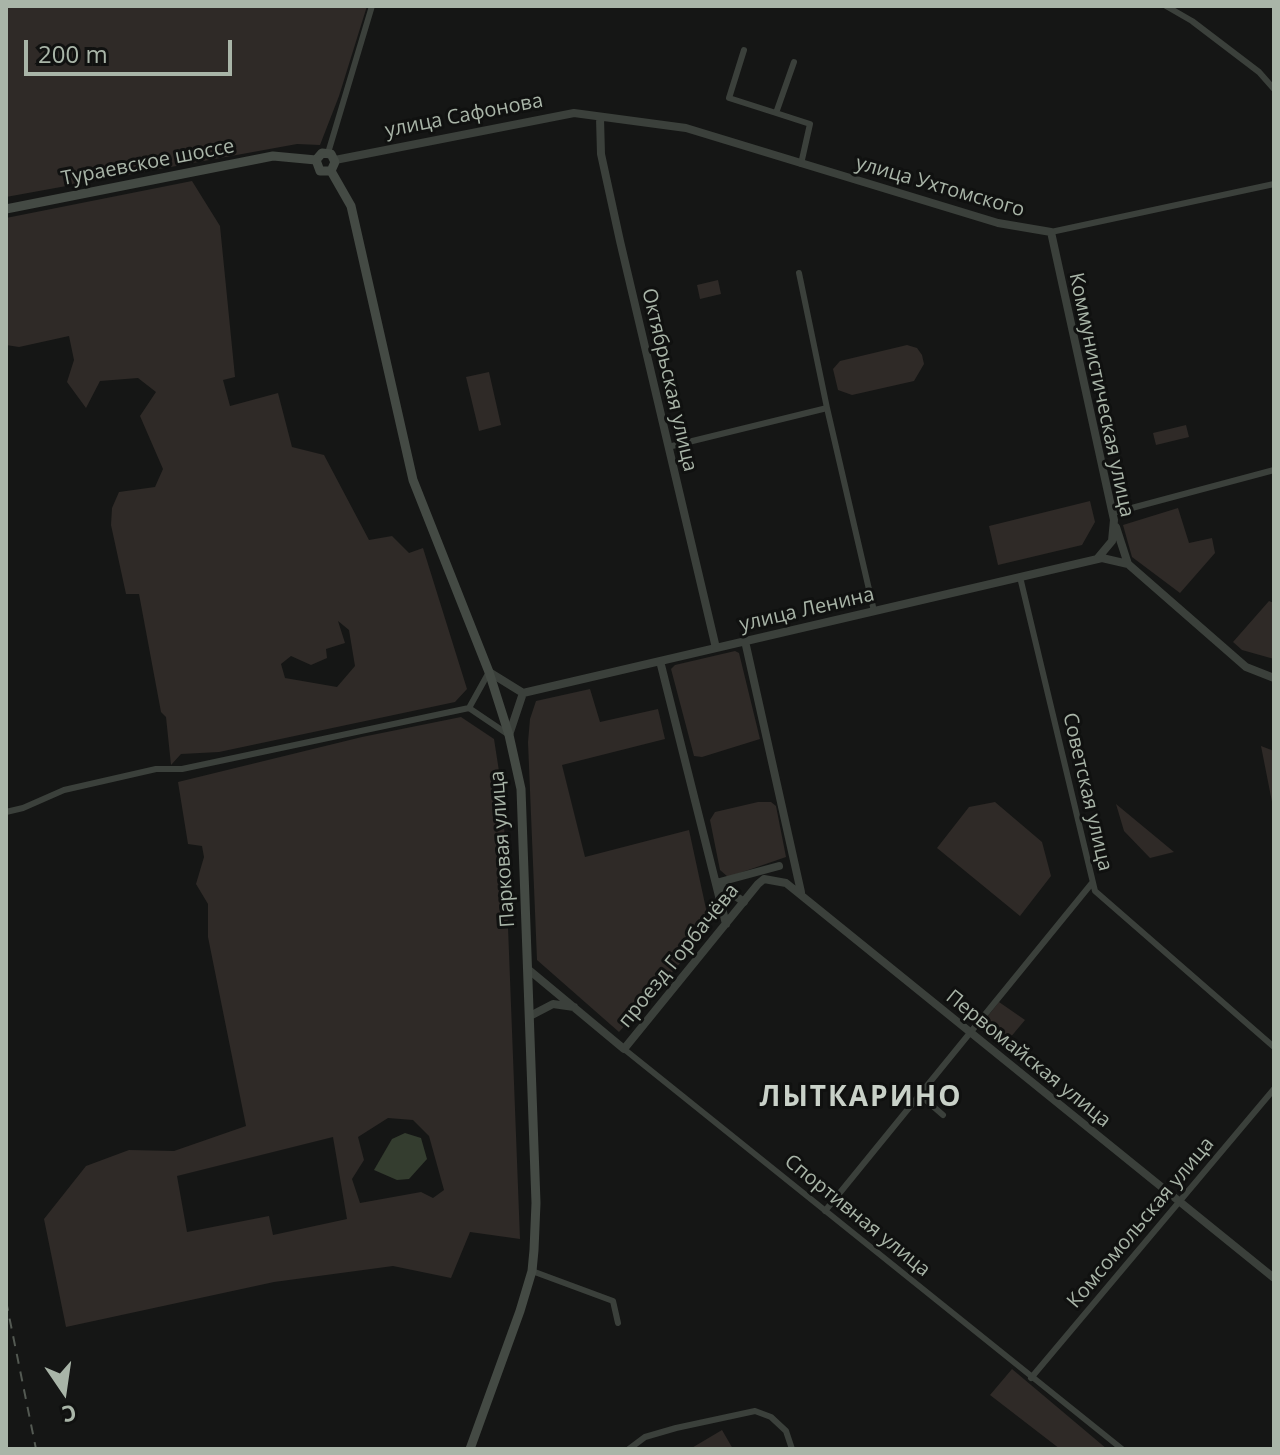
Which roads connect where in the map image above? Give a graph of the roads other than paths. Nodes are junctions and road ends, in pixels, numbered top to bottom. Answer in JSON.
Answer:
{"nodes":[{"id":1,"x":372,"y":6,"type":"edge"},
{"id":2,"x":1166,"y":6,"type":"edge"},
{"id":3,"x":744,"y":50,"type":"dead end"},
{"id":4,"x":794,"y":62,"type":"dead end"},
{"id":5,"x":1274,"y":89,"type":"edge"},
{"id":6,"x":776,"y":113,"type":"junction"},
{"id":7,"x":600,"y":118,"type":"junction"},
{"id":8,"x":331,"y":156,"type":"junction"},
{"id":9,"x":316,"y":160,"type":"junction"},
{"id":10,"x":801,"y":164,"type":"junction"},
{"id":11,"x":331,"y":171,"type":"junction"},
{"id":12,"x":1274,"y":184,"type":"edge"},
{"id":13,"x":6,"y":209,"type":"edge"},
{"id":14,"x":1051,"y":232,"type":"junction"},
{"id":15,"x":799,"y":273,"type":"dead end"},
{"id":16,"x":827,"y":408,"type":"junction"},
{"id":17,"x":668,"y":447,"type":"junction"},
{"id":18,"x":1274,"y":470,"type":"edge"},
{"id":19,"x":1114,"y":516,"type":"junction"},
{"id":20,"x":1097,"y":559,"type":"junction"},
{"id":21,"x":1128,"y":564,"type":"junction"},
{"id":22,"x":1020,"y":577,"type":"junction"},
{"id":23,"x":874,"y":611,"type":"junction"},
{"id":24,"x":745,"y":641,"type":"junction"},
{"id":25,"x":716,"y":648,"type":"junction"},
{"id":26,"x":660,"y":661,"type":"junction"},
{"id":27,"x":489,"y":672,"type":"junction"},
{"id":28,"x":1274,"y":678,"type":"edge"},
{"id":29,"x":523,"y":693,"type":"junction"},
{"id":30,"x":469,"y":708,"type":"junction"},
{"id":31,"x":509,"y":735,"type":"junction"},
{"id":32,"x":6,"y":812,"type":"edge"},
{"id":33,"x":793,"y":855,"type":"junction"},
{"id":34,"x":779,"y":866,"type":"junction"},
{"id":35,"x":761,"y":881,"type":"junction"},
{"id":36,"x":716,"y":883,"type":"junction"},
{"id":37,"x":1092,"y":883,"type":"junction"},
{"id":38,"x":801,"y":893,"type":"junction"},
{"id":39,"x":744,"y":902,"type":"junction"},
{"id":40,"x":726,"y":924,"type":"junction"},
{"id":41,"x":529,"y":970,"type":"junction"},
{"id":42,"x":574,"y":1007,"type":"junction"},
{"id":43,"x":530,"y":1016,"type":"junction"},
{"id":44,"x":971,"y":1033,"type":"junction"},
{"id":45,"x":1274,"y":1047,"type":"edge"},
{"id":46,"x":624,"y":1049,"type":"junction"},
{"id":47,"x":1274,"y":1089,"type":"edge"},
{"id":48,"x":920,"y":1095,"type":"junction"},
{"id":49,"x":943,"y":1115,"type":"dead end"},
{"id":50,"x":1179,"y":1203,"type":"junction"},
{"id":51,"x":825,"y":1211,"type":"junction"},
{"id":52,"x":532,"y":1271,"type":"junction"},
{"id":53,"x":1274,"y":1278,"type":"edge"},
{"id":54,"x":618,"y":1323,"type":"dead end"},
{"id":55,"x":1031,"y":1378,"type":"junction"},
{"id":56,"x":470,"y":1449,"type":"edge"},
{"id":57,"x":629,"y":1449,"type":"edge"},
{"id":58,"x":792,"y":1449,"type":"edge"},
{"id":59,"x":1122,"y":1449,"type":"edge"}],
"edges":[{"from":1,"to":8,"type":"street"},
{"from":2,"to":5,"type":"street"},
{"from":3,"to":6,"type":"street"},
{"from":4,"to":6,"type":"street"},
{"from":6,"to":10,"type":"street"},
{"from":7,"to":8,"type":"street","name":"улица Сафонова"},
{"from":7,"to":10,"type":"street","name":"улица Ухтомского"},
{"from":7,"to":17,"type":"street","name":"Октябрьская улица"},
{"from":8,"to":9,"type":"main road"},
{"from":8,"to":11,"type":"main road"},
{"from":9,"to":11,"type":"main road"},
{"from":9,"to":13,"type":"main road","name":"Тураевское шоссе"},
{"from":10,"to":14,"type":"street","name":"улица Ухтомского"},
{"from":11,"to":27,"type":"main road","name":"Парковая улица"},
{"from":12,"to":14,"type":"street","name":"улица Ухтомского"},
{"from":14,"to":19,"type":"street","name":"Коммунистическая улица"},
{"from":15,"to":16,"type":"street"},
{"from":16,"to":17,"type":"street"},
{"from":16,"to":23,"type":"street"},
{"from":17,"to":25,"type":"street","name":"Октябрьская улица"},
{"from":18,"to":19,"type":"street"},
{"from":19,"to":20,"type":"street","name":"Коммунистическая улица"},
{"from":19,"to":21,"type":"street"},
{"from":20,"to":21,"type":"street"},
{"from":20,"to":22,"type":"street","name":"улица Ленина"},
{"from":21,"to":28,"type":"street"},
{"from":22,"to":23,"type":"street","name":"улица Ленина"},
{"from":22,"to":37,"type":"street","name":"Советская улица"},
{"from":23,"to":24,"type":"street","name":"улица Ленина"},
{"from":24,"to":25,"type":"street","name":"улица Ленина"},
{"from":24,"to":33,"type":"street"},
{"from":25,"to":26,"type":"street","name":"улица Ленина"},
{"from":26,"to":29,"type":"street","name":"улица Ленина"},
{"from":26,"to":36,"type":"street"},
{"from":27,"to":29,"type":"street"},
{"from":27,"to":30,"type":"street"},
{"from":27,"to":31,"type":"main road","name":"Парковая улица"},
{"from":29,"to":31,"type":"street"},
{"from":30,"to":31,"type":"street"},
{"from":30,"to":32,"type":"street"},
{"from":31,"to":41,"type":"main road","name":"Парковая улица"},
{"from":33,"to":34,"type":"street","name":"проезд Горбачёва"},
{"from":33,"to":38,"type":"street"},
{"from":34,"to":35,"type":"street","name":"проезд Горбачёва"},
{"from":34,"to":36,"type":"street"},
{"from":35,"to":38,"type":"street","name":"Первомайская улица"},
{"from":35,"to":39,"type":"street","name":"проезд Горбачёва"},
{"from":36,"to":39,"type":"street"},
{"from":36,"to":40,"type":"street"},
{"from":37,"to":44,"type":"street","name":"Советская улица"},
{"from":37,"to":45,"type":"street"},
{"from":38,"to":44,"type":"street","name":"Первомайская улица"},
{"from":39,"to":40,"type":"street","name":"проезд Горбачёва"},
{"from":40,"to":46,"type":"street","name":"проезд Горбачёва"},
{"from":41,"to":42,"type":"street","name":"Спортивная улица"},
{"from":41,"to":43,"type":"main road","name":"Парковая улица"},
{"from":42,"to":43,"type":"street"},
{"from":42,"to":46,"type":"street","name":"Спортивная улица"},
{"from":43,"to":52,"type":"main road","name":"Парковая улица"},
{"from":44,"to":48,"type":"street","name":"Советская улица"},
{"from":44,"to":50,"type":"street","name":"Первомайская улица"},
{"from":46,"to":51,"type":"street","name":"Спортивная улица"},
{"from":47,"to":50,"type":"street","name":"Комсомольская улица"},
{"from":48,"to":49,"type":"street"},
{"from":48,"to":51,"type":"street","name":"Советская улица"},
{"from":50,"to":53,"type":"street","name":"Первомайская улица"},
{"from":50,"to":55,"type":"street","name":"Комсомольская улица"},
{"from":51,"to":55,"type":"street","name":"Спортивная улица"},
{"from":52,"to":54,"type":"street"},
{"from":52,"to":56,"type":"main road","name":"Парковая улица"},
{"from":55,"to":59,"type":"street","name":"Спортивная улица"},
{"from":57,"to":58,"type":"street"}]}
